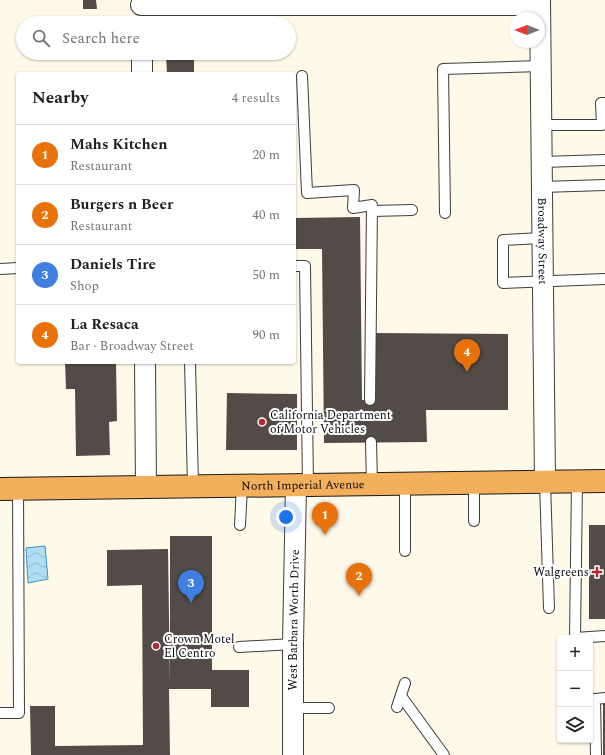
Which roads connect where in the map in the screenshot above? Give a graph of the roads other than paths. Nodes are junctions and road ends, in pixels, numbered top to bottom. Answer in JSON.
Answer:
{"nodes":[{"id":1,"x":540,"y":2,"type":"edge"},
{"id":2,"x":141,"y":9,"type":"edge"},
{"id":3,"x":142,"y":60,"type":"edge"},
{"id":4,"x":541,"y":66,"type":"junction"},
{"id":5,"x":142,"y":72,"type":"edge"},
{"id":6,"x":302,"y":76,"type":"dead end"},
{"id":7,"x":605,"y":103,"type":"edge"},
{"id":8,"x":541,"y":125,"type":"junction"},
{"id":9,"x":604,"y":125,"type":"edge"},
{"id":10,"x":605,"y":160,"type":"edge"},
{"id":11,"x":542,"y":162,"type":"junction"},
{"id":12,"x":605,"y":185,"type":"edge"},
{"id":13,"x":542,"y":187,"type":"junction"},
{"id":14,"x":412,"y":210,"type":"dead end"},
{"id":15,"x":372,"y":211,"type":"junction"},
{"id":16,"x":445,"y":213,"type":"dead end"},
{"id":17,"x":542,"y":238,"type":"junction"},
{"id":18,"x":296,"y":266,"type":"edge"},
{"id":19,"x":16,"y":268,"type":"edge"},
{"id":20,"x":0,"y":269,"type":"edge"},
{"id":21,"x":605,"y":279,"type":"edge"},
{"id":22,"x":543,"y":282,"type":"junction"},
{"id":23,"x":145,"y":364,"type":"edge"},
{"id":24,"x":190,"y":364,"type":"edge"},
{"id":25,"x":370,"y":400,"type":"dead end"},
{"id":26,"x":371,"y":442,"type":"dead end"},
{"id":27,"x":577,"y":481,"type":"junction"},
{"id":28,"x":605,"y":481,"type":"edge"},
{"id":29,"x":545,"y":482,"type":"junction"},
{"id":30,"x":474,"y":483,"type":"junction"},
{"id":31,"x":372,"y":484,"type":"junction"},
{"id":32,"x":405,"y":484,"type":"junction"},
{"id":33,"x":302,"y":485,"type":"junction"},
{"id":34,"x":193,"y":486,"type":"junction"},
{"id":35,"x":242,"y":486,"type":"junction"},
{"id":36,"x":146,"y":487,"type":"junction"},
{"id":37,"x":9,"y":489,"type":"edge"},
{"id":38,"x":474,"y":521,"type":"dead end"},
{"id":39,"x":240,"y":525,"type":"dead end"},
{"id":40,"x":405,"y":551,"type":"dead end"},
{"id":41,"x":549,"y":608,"type":"dead end"},
{"id":42,"x":605,"y":636,"type":"edge"},
{"id":43,"x":293,"y":644,"type":"junction"},
{"id":44,"x":239,"y":646,"type":"dead end"},
{"id":45,"x":405,"y":683,"type":"dead end"},
{"id":46,"x":401,"y":696,"type":"junction"},
{"id":47,"x":605,"y":698,"type":"edge"},
{"id":48,"x":397,"y":707,"type":"dead end"},
{"id":49,"x":293,"y":708,"type":"junction"},
{"id":50,"x":329,"y":708,"type":"dead end"},
{"id":51,"x":0,"y":713,"type":"edge"},
{"id":52,"x":293,"y":755,"type":"edge"},
{"id":53,"x":444,"y":755,"type":"edge"},
{"id":54,"x":596,"y":755,"type":"edge"}],
"edges":[{"from":1,"to":2,"type":"street"},
{"from":1,"to":4,"type":"street","name":"Broadway Street"},
{"from":3,"to":5,"type":"street"},
{"from":4,"to":8,"type":"street","name":"Broadway Street"},
{"from":4,"to":16,"type":"lane"},
{"from":6,"to":15,"type":"lane"},
{"from":7,"to":9,"type":"lane"},
{"from":8,"to":9,"type":"lane"},
{"from":8,"to":11,"type":"street","name":"Broadway Street"},
{"from":10,"to":11,"type":"lane"},
{"from":11,"to":13,"type":"street","name":"Broadway Street"},
{"from":12,"to":13,"type":"lane"},
{"from":13,"to":17,"type":"street","name":"Broadway Street"},
{"from":14,"to":15,"type":"lane"},
{"from":15,"to":25,"type":"lane"},
{"from":17,"to":22,"type":"street","name":"Broadway Street"},
{"from":17,"to":22,"type":"lane"},
{"from":18,"to":33,"type":"lane"},
{"from":19,"to":20,"type":"lane"},
{"from":21,"to":22,"type":"lane"},
{"from":22,"to":29,"type":"street","name":"Broadway Street"},
{"from":23,"to":36,"type":"street"},
{"from":24,"to":34,"type":"lane"},
{"from":26,"to":31,"type":"lane"},
{"from":27,"to":28,"type":"highway","name":"North Imperial Avenue"},
{"from":27,"to":29,"type":"highway","name":"North Imperial Avenue"},
{"from":27,"to":42,"type":"lane"},
{"from":29,"to":30,"type":"highway","name":"North Imperial Avenue"},
{"from":29,"to":41,"type":"lane"},
{"from":30,"to":32,"type":"highway","name":"North Imperial Avenue"},
{"from":30,"to":38,"type":"lane"},
{"from":31,"to":32,"type":"highway","name":"North Imperial Avenue"},
{"from":31,"to":33,"type":"highway","name":"North Imperial Avenue"},
{"from":32,"to":40,"type":"lane"},
{"from":33,"to":35,"type":"highway","name":"North Imperial Avenue"},
{"from":33,"to":43,"type":"street","name":"West Barbara Worth Drive"},
{"from":34,"to":35,"type":"highway","name":"North Imperial Avenue"},
{"from":34,"to":36,"type":"highway","name":"North Imperial Avenue"},
{"from":35,"to":39,"type":"lane"},
{"from":36,"to":37,"type":"highway","name":"North Imperial Avenue"},
{"from":37,"to":51,"type":"lane"},
{"from":43,"to":44,"type":"lane"},
{"from":43,"to":49,"type":"street","name":"West Barbara Worth Drive"},
{"from":45,"to":46,"type":"lane"},
{"from":46,"to":48,"type":"lane"},
{"from":46,"to":53,"type":"lane"},
{"from":47,"to":54,"type":"lane"},
{"from":49,"to":50,"type":"lane"},
{"from":49,"to":52,"type":"street","name":"West Barbara Worth Drive"}]}
